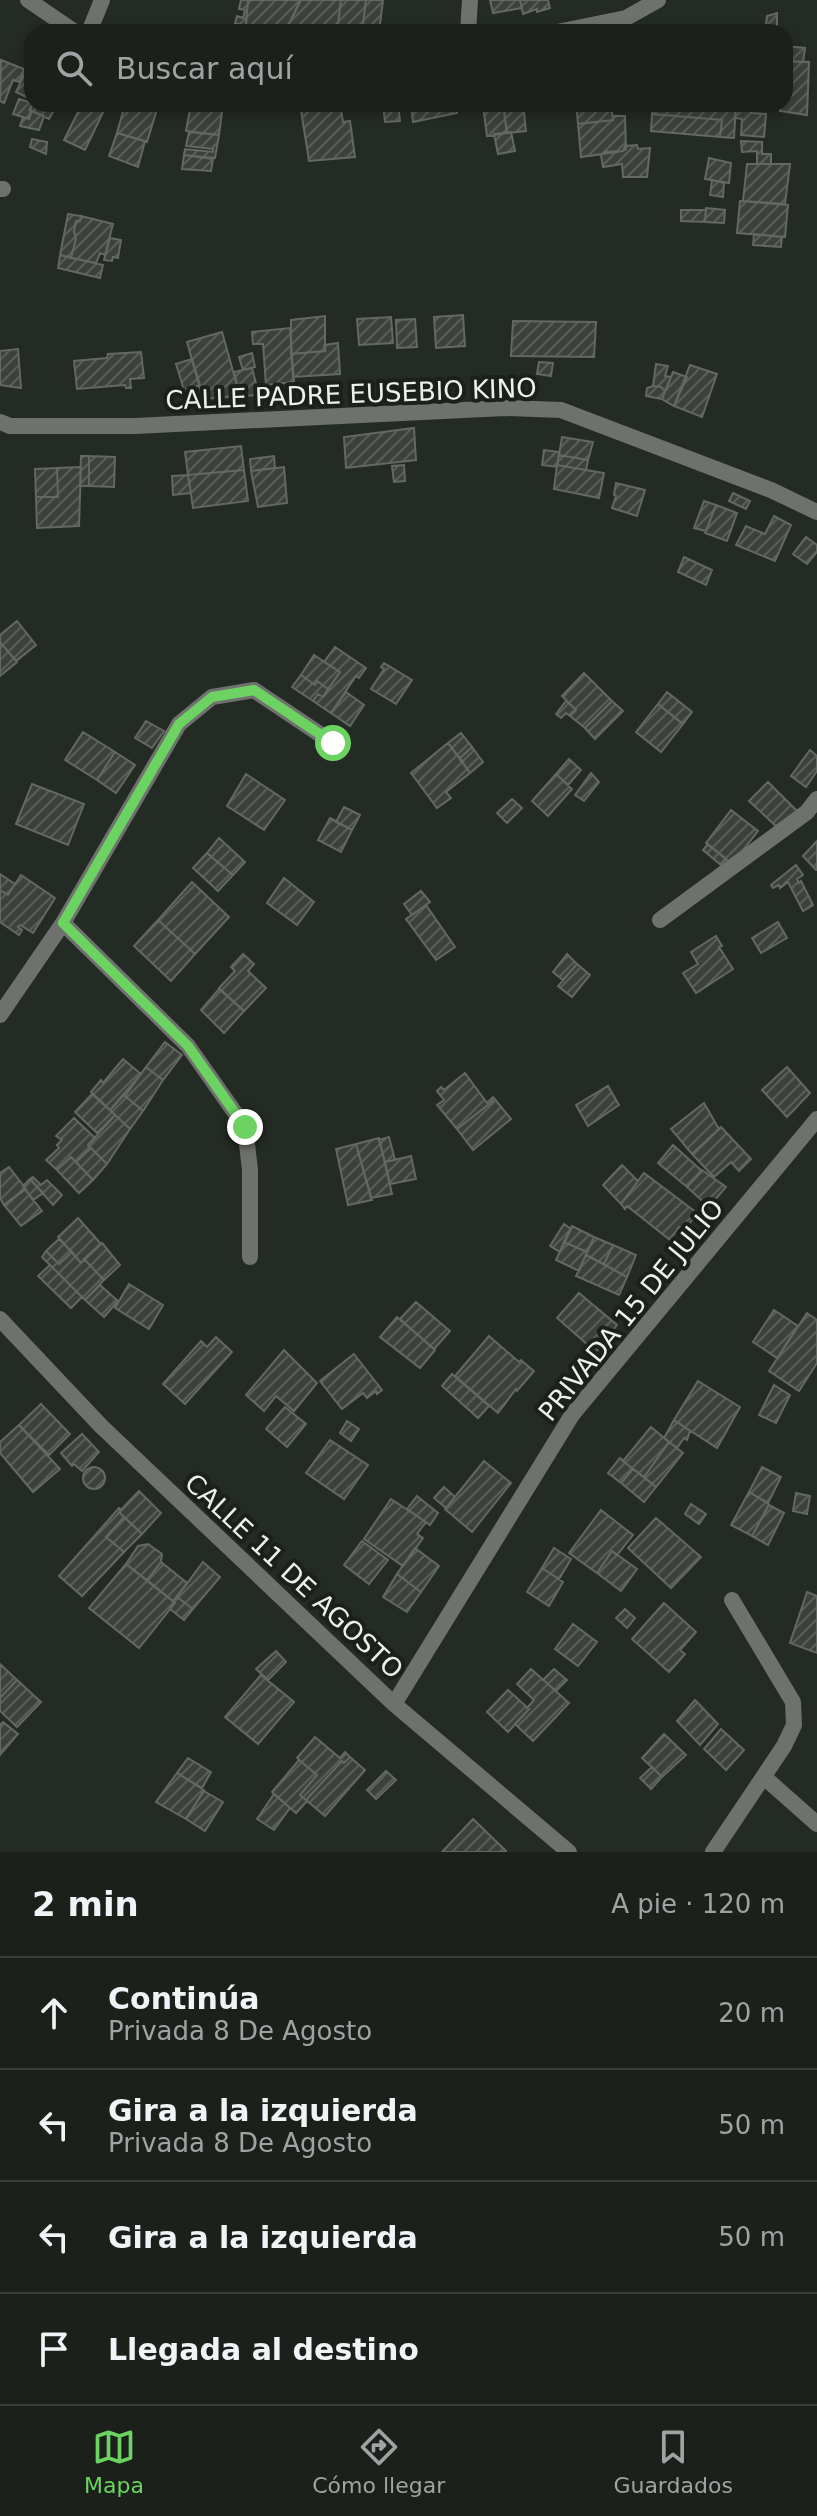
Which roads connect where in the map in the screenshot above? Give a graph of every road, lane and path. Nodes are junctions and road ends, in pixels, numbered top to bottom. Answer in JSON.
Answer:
{"nodes":[{"id":1,"x":28,"y":0,"type":"edge"},
{"id":2,"x":102,"y":0,"type":"edge"},
{"id":3,"x":470,"y":0,"type":"edge"},
{"id":4,"x":658,"y":0,"type":"edge"},
{"id":5,"x":63,"y":24,"type":"edge"},
{"id":6,"x":92,"y":24,"type":"edge"},
{"id":7,"x":468,"y":24,"type":"edge"},
{"id":8,"x":596,"y":24,"type":"edge"},
{"id":9,"x":3,"y":426,"type":"edge"},
{"id":10,"x":817,"y":512,"type":"edge"},
{"id":11,"x":333,"y":743,"type":"dead end"},
{"id":12,"x":817,"y":799,"type":"edge"},
{"id":13,"x":660,"y":920,"type":"dead end"},
{"id":14,"x":63,"y":923,"type":"junction"},
{"id":15,"x":0,"y":1015,"type":"edge"},
{"id":16,"x":817,"y":1119,"type":"edge"},
{"id":17,"x":250,"y":1257,"type":"dead end"},
{"id":18,"x":0,"y":1319,"type":"edge"},
{"id":19,"x":732,"y":1600,"type":"dead end"},
{"id":20,"x":394,"y":1704,"type":"junction"},
{"id":21,"x":764,"y":1777,"type":"junction"},
{"id":22,"x":817,"y":1824,"type":"edge"},
{"id":23,"x":569,"y":1852,"type":"edge"},
{"id":24,"x":713,"y":1852,"type":"edge"}],
"edges":[{"from":1,"to":5,"type":"street"},
{"from":2,"to":6,"type":"street"},
{"from":3,"to":7,"type":"street"},
{"from":4,"to":8,"type":"street"},
{"from":9,"to":10,"type":"street","name":"CALLE PADRE EUSEBIO KINO"},
{"from":11,"to":14,"type":"street"},
{"from":12,"to":13,"type":"street"},
{"from":14,"to":15,"type":"street"},
{"from":14,"to":17,"type":"street"},
{"from":16,"to":20,"type":"street","name":"PRIVADA 15 DE JULIO"},
{"from":18,"to":20,"type":"street","name":"CALLE 11 DE AGOSTO"},
{"from":19,"to":21,"type":"street"},
{"from":20,"to":23,"type":"street","name":"CALLE 11 DE AGOSTO"},
{"from":21,"to":22,"type":"street"},
{"from":21,"to":24,"type":"street"}]}
